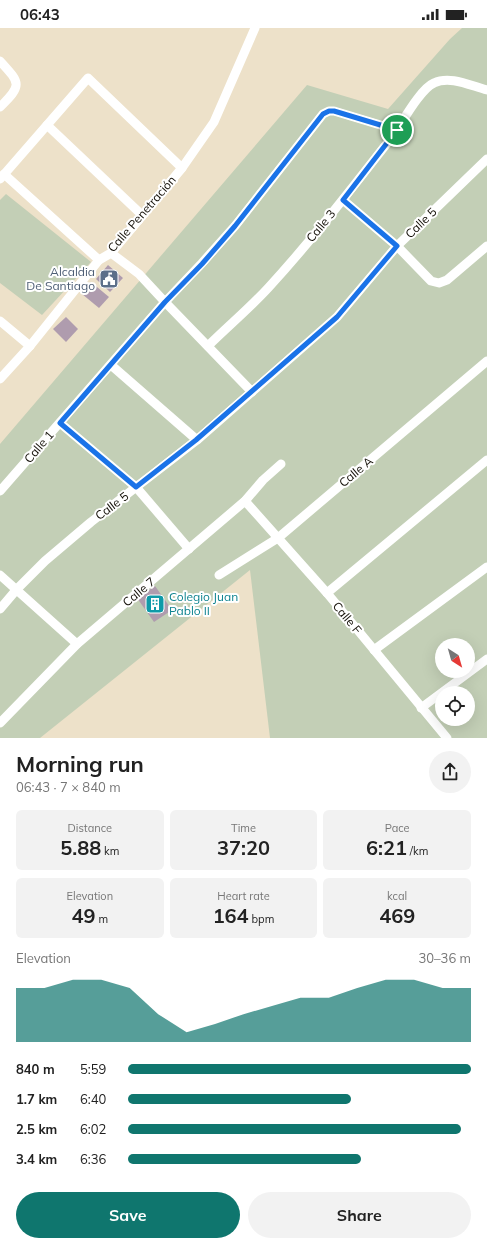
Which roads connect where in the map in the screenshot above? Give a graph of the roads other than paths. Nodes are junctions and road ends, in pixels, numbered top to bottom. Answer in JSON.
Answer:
{"nodes":[{"id":1,"x":255,"y":28,"type":"edge"},
{"id":2,"x":0,"y":61,"type":"edge"},
{"id":3,"x":487,"y":90,"type":"edge"},
{"id":4,"x":0,"y":107,"type":"edge"},
{"id":5,"x":47,"y":125,"type":"junction"},
{"id":6,"x":397,"y":130,"type":"junction"},
{"id":7,"x":487,"y":159,"type":"edge"},
{"id":8,"x":182,"y":168,"type":"junction"},
{"id":9,"x":2,"y":177,"type":"edge"},
{"id":10,"x":343,"y":200,"type":"junction"},
{"id":11,"x":142,"y":215,"type":"junction"},
{"id":12,"x":397,"y":246,"type":"junction"},
{"id":13,"x":487,"y":246,"type":"edge"},
{"id":14,"x":111,"y":253,"type":"junction"},
{"id":15,"x":99,"y":260,"type":"junction"},
{"id":16,"x":165,"y":302,"type":"junction"},
{"id":17,"x":0,"y":321,"type":"edge"},
{"id":18,"x":30,"y":346,"type":"junction"},
{"id":19,"x":208,"y":346,"type":"junction"},
{"id":20,"x":487,"y":361,"type":"edge"},
{"id":21,"x":111,"y":365,"type":"junction"},
{"id":22,"x":0,"y":379,"type":"edge"},
{"id":23,"x":252,"y":392,"type":"junction"},
{"id":24,"x":60,"y":423,"type":"junction"},
{"id":25,"x":196,"y":440,"type":"junction"},
{"id":26,"x":487,"y":460,"type":"edge"},
{"id":27,"x":281,"y":464,"type":"dead end"},
{"id":28,"x":136,"y":487,"type":"junction"},
{"id":29,"x":0,"y":491,"type":"edge"},
{"id":30,"x":245,"y":501,"type":"junction"},
{"id":31,"x":278,"y":538,"type":"junction"},
{"id":32,"x":189,"y":549,"type":"junction"},
{"id":33,"x":487,"y":567,"type":"edge"},
{"id":34,"x":0,"y":574,"type":"edge"},
{"id":35,"x":219,"y":575,"type":"dead end"},
{"id":36,"x":17,"y":589,"type":"junction"},
{"id":37,"x":326,"y":593,"type":"junction"},
{"id":38,"x":0,"y":608,"type":"edge"},
{"id":39,"x":77,"y":644,"type":"junction"},
{"id":40,"x":374,"y":650,"type":"junction"},
{"id":41,"x":487,"y":659,"type":"edge"},
{"id":42,"x":421,"y":708,"type":"junction"},
{"id":43,"x":0,"y":723,"type":"edge"},
{"id":44,"x":447,"y":738,"type":"edge"}],
"edges":[{"from":1,"to":8,"type":"street","name":"Calle Penetración"},
{"from":2,"to":4,"type":"street"},
{"from":3,"to":6,"type":"street","name":"Calle 3"},
{"from":5,"to":8,"type":"street"},
{"from":5,"to":9,"type":"street"},
{"from":5,"to":11,"type":"street"},
{"from":6,"to":10,"type":"street","name":"Calle 3"},
{"from":6,"to":16,"type":"street","name":"Calle 1"},
{"from":7,"to":12,"type":"street","name":"Calle 5"},
{"from":8,"to":11,"type":"street","name":"Calle Penetración"},
{"from":9,"to":15,"type":"street"},
{"from":10,"to":12,"type":"street"},
{"from":10,"to":19,"type":"street","name":"Calle 3"},
{"from":11,"to":14,"type":"street","name":"Calle Penetración"},
{"from":12,"to":13,"type":"street"},
{"from":12,"to":23,"type":"street","name":"Calle 5"},
{"from":14,"to":15,"type":"street","name":"Calle Penetración"},
{"from":14,"to":16,"type":"street"},
{"from":15,"to":18,"type":"street","name":"Calle Penetración"},
{"from":16,"to":19,"type":"street"},
{"from":16,"to":21,"type":"street","name":"Calle 1"},
{"from":17,"to":18,"type":"street"},
{"from":18,"to":22,"type":"street","name":"Calle Penetración"},
{"from":19,"to":23,"type":"street"},
{"from":20,"to":31,"type":"street","name":"Calle A"},
{"from":21,"to":24,"type":"street","name":"Calle 1"},
{"from":21,"to":25,"type":"street"},
{"from":23,"to":25,"type":"street","name":"Calle 5"},
{"from":24,"to":28,"type":"street"},
{"from":24,"to":29,"type":"street","name":"Calle 1"},
{"from":25,"to":28,"type":"street","name":"Calle 5"},
{"from":26,"to":37,"type":"street"},
{"from":27,"to":30,"type":"street","name":"Calle 7"},
{"from":28,"to":32,"type":"street"},
{"from":28,"to":36,"type":"street","name":"Calle 5"},
{"from":30,"to":31,"type":"street","name":"Calle F"},
{"from":30,"to":32,"type":"street","name":"Calle 7"},
{"from":31,"to":35,"type":"street","name":"Calle A"},
{"from":31,"to":37,"type":"street","name":"Calle F"},
{"from":32,"to":39,"type":"street","name":"Calle 7"},
{"from":33,"to":40,"type":"street"},
{"from":34,"to":36,"type":"street"},
{"from":36,"to":38,"type":"street","name":"Calle 5"},
{"from":36,"to":39,"type":"street"},
{"from":37,"to":40,"type":"street","name":"Calle F"},
{"from":39,"to":43,"type":"street","name":"Calle 7"},
{"from":40,"to":42,"type":"street","name":"Calle F"},
{"from":41,"to":42,"type":"street"},
{"from":42,"to":44,"type":"street","name":"Calle F"}]}
